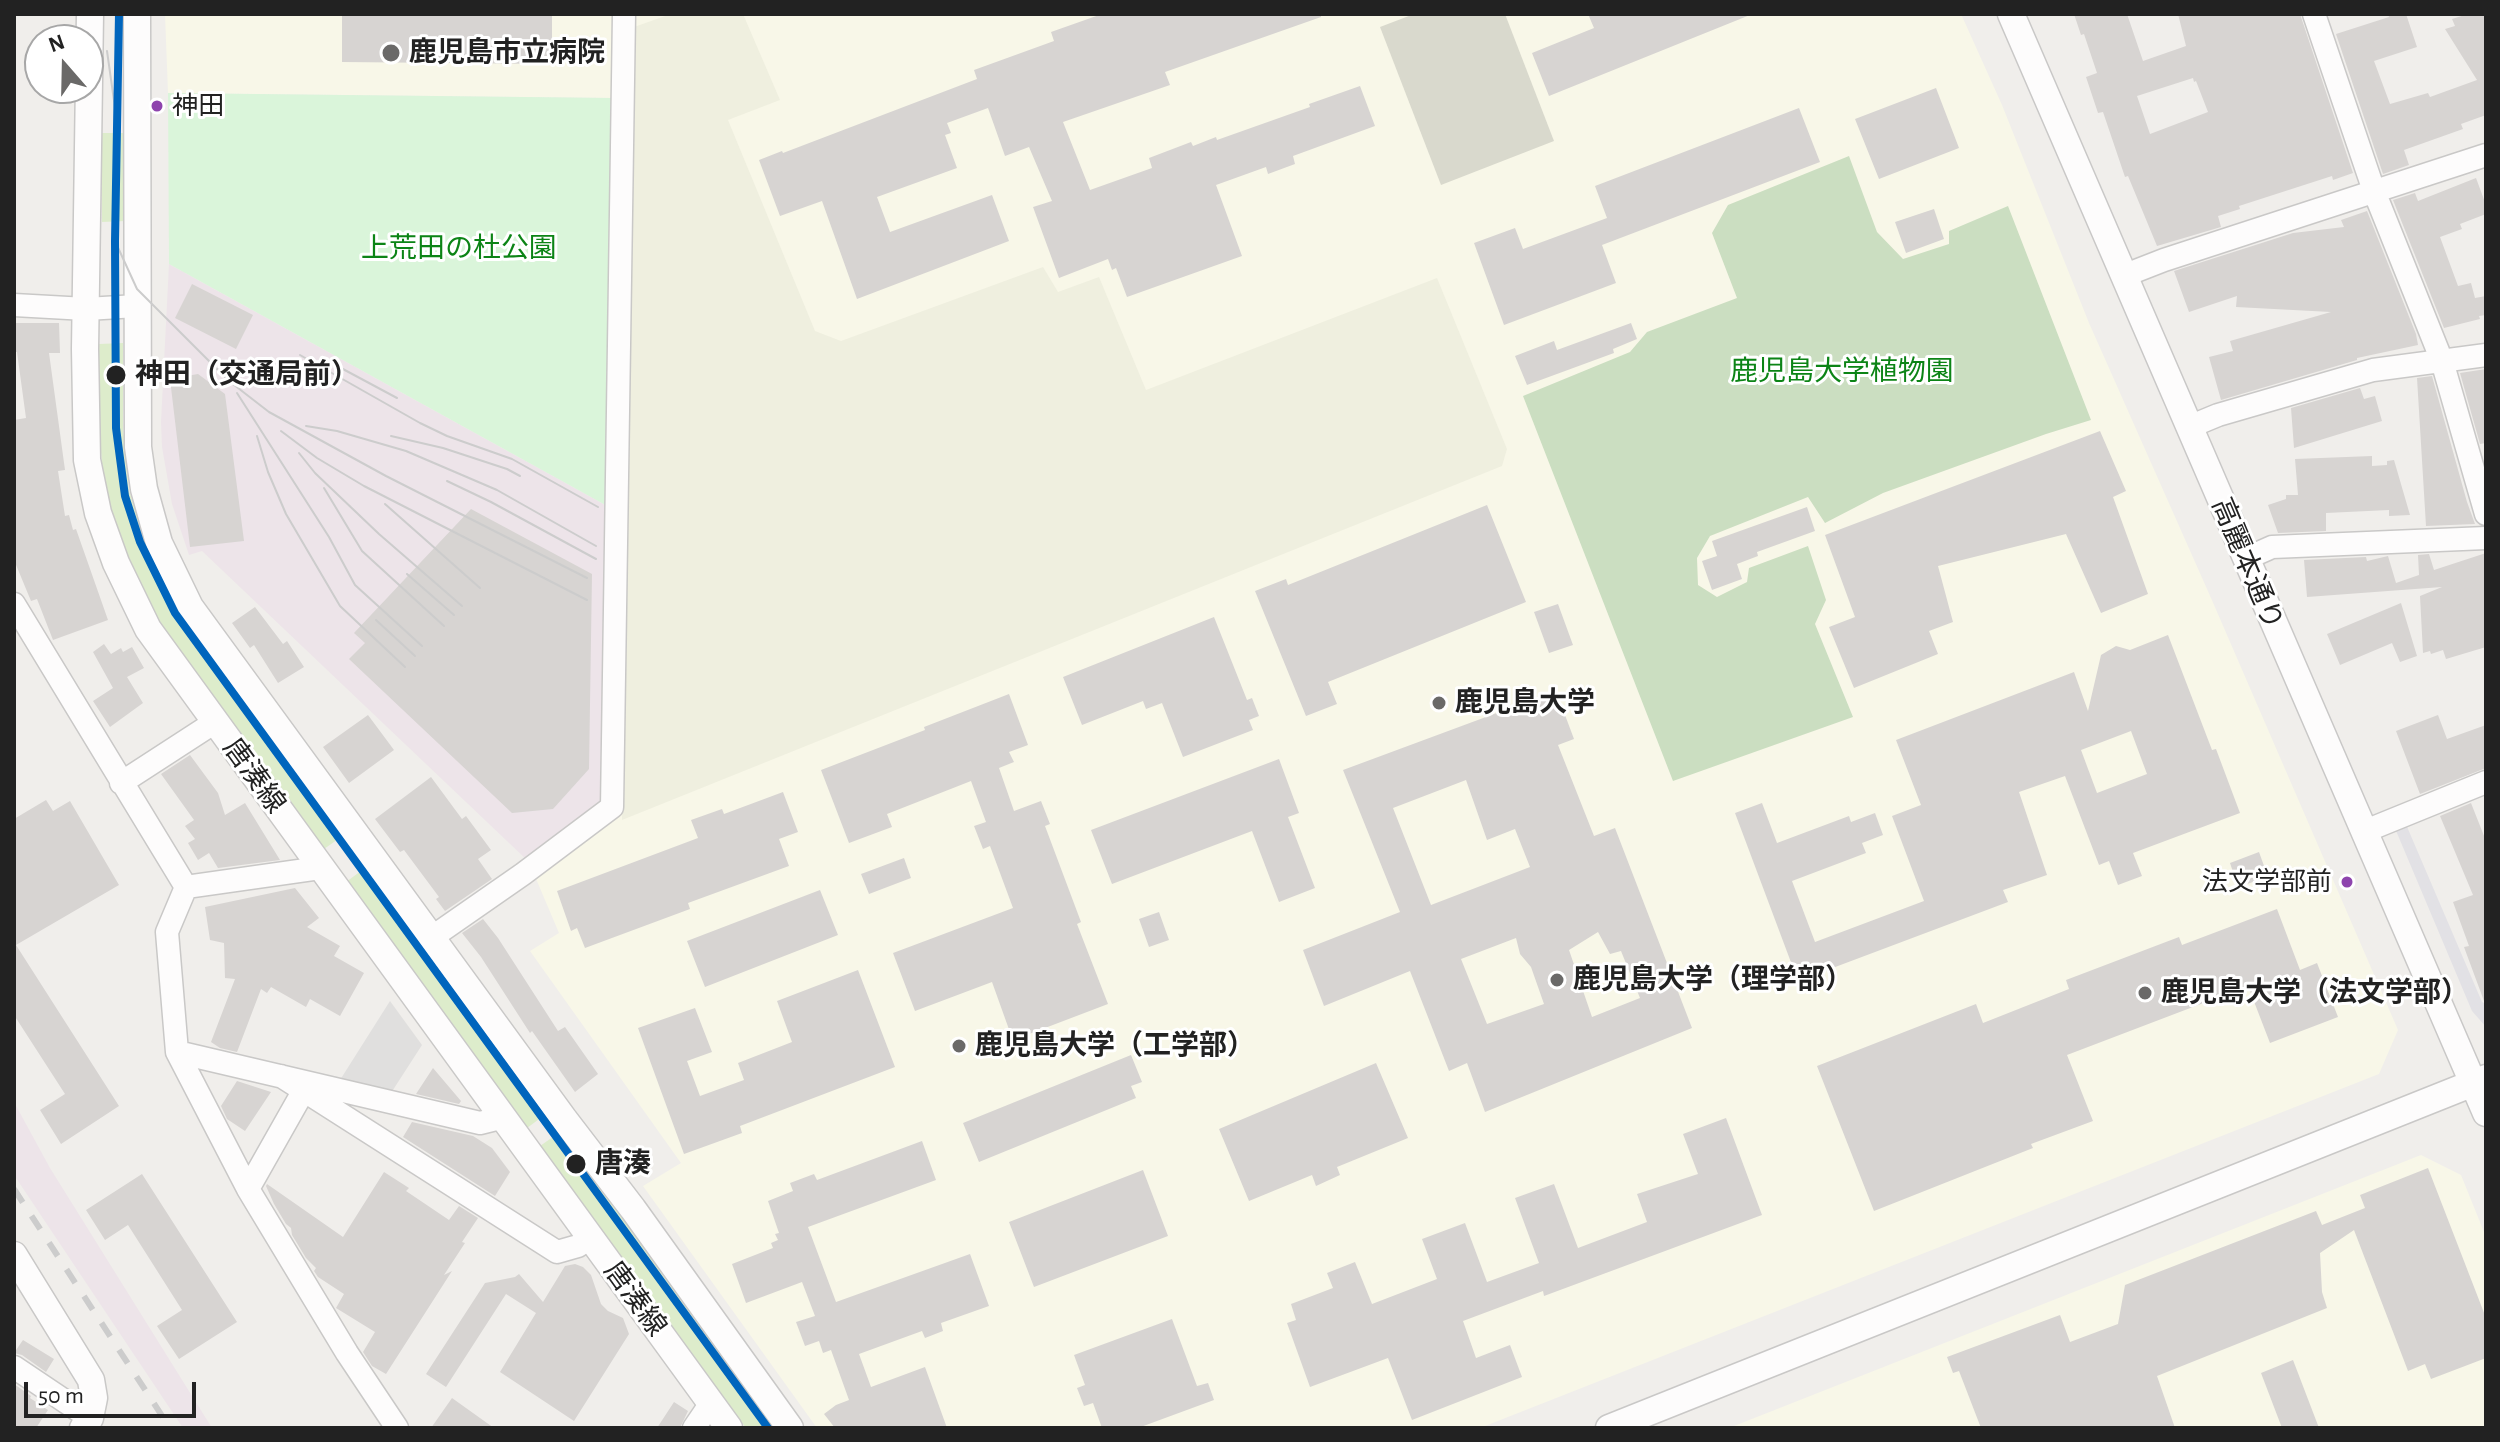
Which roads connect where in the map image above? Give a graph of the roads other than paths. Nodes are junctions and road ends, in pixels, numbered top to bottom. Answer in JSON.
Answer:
{"nodes":[{"id":1,"x":90,"y":14,"type":"edge"},
{"id":2,"x":137,"y":14,"type":"edge"},
{"id":3,"x":624,"y":14,"type":"edge"},
{"id":4,"x":2011,"y":14,"type":"edge"},
{"id":5,"x":2314,"y":14,"type":"edge"},
{"id":6,"x":2486,"y":155,"type":"edge"},
{"id":7,"x":2374,"y":191,"type":"junction"},
{"id":8,"x":2123,"y":276,"type":"junction"},
{"id":9,"x":14,"y":305,"type":"edge"},
{"id":10,"x":137,"y":306,"type":"junction"},
{"id":11,"x":86,"y":309,"type":"junction"},
{"id":12,"x":2486,"y":355,"type":"edge"},
{"id":13,"x":2442,"y":361,"type":"junction"},
{"id":14,"x":2189,"y":427,"type":"junction"},
{"id":15,"x":2486,"y":514,"type":"edge"},
{"id":16,"x":2486,"y":538,"type":"edge"},
{"id":17,"x":2245,"y":559,"type":"junction"},
{"id":18,"x":14,"y":604,"type":"edge"},
{"id":19,"x":215,"y":722,"type":"junction"},
{"id":20,"x":2486,"y":782,"type":"edge"},
{"id":21,"x":121,"y":783,"type":"junction"},
{"id":22,"x":2363,"y":832,"type":"junction"},
{"id":23,"x":320,"y":868,"type":"junction"},
{"id":24,"x":186,"y":887,"type":"junction"},
{"id":25,"x":431,"y":938,"type":"junction"},
{"id":26,"x":177,"y":1052,"type":"junction"},
{"id":27,"x":281,"y":1076,"type":"junction"},
{"id":28,"x":2480,"y":1080,"type":"edge"},
{"id":29,"x":304,"y":1090,"type":"junction"},
{"id":30,"x":2486,"y":1113,"type":"edge"},
{"id":31,"x":504,"y":1117,"type":"junction"},
{"id":32,"x":248,"y":1189,"type":"junction"},
{"id":33,"x":590,"y":1237,"type":"junction"},
{"id":34,"x":14,"y":1255,"type":"edge"},
{"id":35,"x":14,"y":1367,"type":"edge"},
{"id":36,"x":711,"y":1403,"type":"junction"},
{"id":37,"x":86,"y":1423,"type":"edge"},
{"id":38,"x":397,"y":1428,"type":"edge"},
{"id":39,"x":694,"y":1428,"type":"edge"},
{"id":40,"x":729,"y":1428,"type":"edge"},
{"id":41,"x":790,"y":1428,"type":"edge"},
{"id":42,"x":1609,"y":1428,"type":"edge"}],
"edges":[{"from":1,"to":11,"type":"street","name":"唐湊線"},
{"from":2,"to":10,"type":"street","name":"唐湊線"},
{"from":3,"to":25,"type":"street"},
{"from":4,"to":8,"type":"street","name":"高麗本通り"},
{"from":5,"to":7,"type":"street"},
{"from":6,"to":7,"type":"street"},
{"from":7,"to":8,"type":"street"},
{"from":7,"to":13,"type":"street"},
{"from":8,"to":14,"type":"street","name":"高麗本通り"},
{"from":9,"to":11,"type":"street"},
{"from":10,"to":11,"type":"street"},
{"from":10,"to":25,"type":"street","name":"唐湊線"},
{"from":11,"to":19,"type":"street","name":"唐湊線"},
{"from":12,"to":13,"type":"street"},
{"from":13,"to":14,"type":"street"},
{"from":13,"to":15,"type":"street"},
{"from":14,"to":17,"type":"street","name":"高麗本通り"},
{"from":16,"to":17,"type":"street"},
{"from":17,"to":22,"type":"street","name":"高麗本通り"},
{"from":18,"to":21,"type":"street"},
{"from":19,"to":21,"type":"street"},
{"from":19,"to":23,"type":"street","name":"唐湊線"},
{"from":20,"to":22,"type":"street"},
{"from":21,"to":24,"type":"street"},
{"from":22,"to":28,"type":"street","name":"高麗本通り"},
{"from":23,"to":24,"type":"street"},
{"from":23,"to":31,"type":"street","name":"唐湊線"},
{"from":24,"to":26,"type":"street"},
{"from":25,"to":41,"type":"street","name":"唐湊線"},
{"from":26,"to":27,"type":"street"},
{"from":26,"to":32,"type":"street"},
{"from":27,"to":29,"type":"street"},
{"from":27,"to":31,"type":"street"},
{"from":28,"to":30,"type":"street","name":"高麗本通り"},
{"from":28,"to":42,"type":"street"},
{"from":29,"to":32,"type":"street"},
{"from":29,"to":33,"type":"street"},
{"from":31,"to":33,"type":"street","name":"唐湊線"},
{"from":32,"to":38,"type":"street"},
{"from":33,"to":36,"type":"street","name":"唐湊線"},
{"from":34,"to":37,"type":"street"},
{"from":35,"to":37,"type":"street"},
{"from":36,"to":39,"type":"street"},
{"from":36,"to":40,"type":"street","name":"唐湊線"}]}
